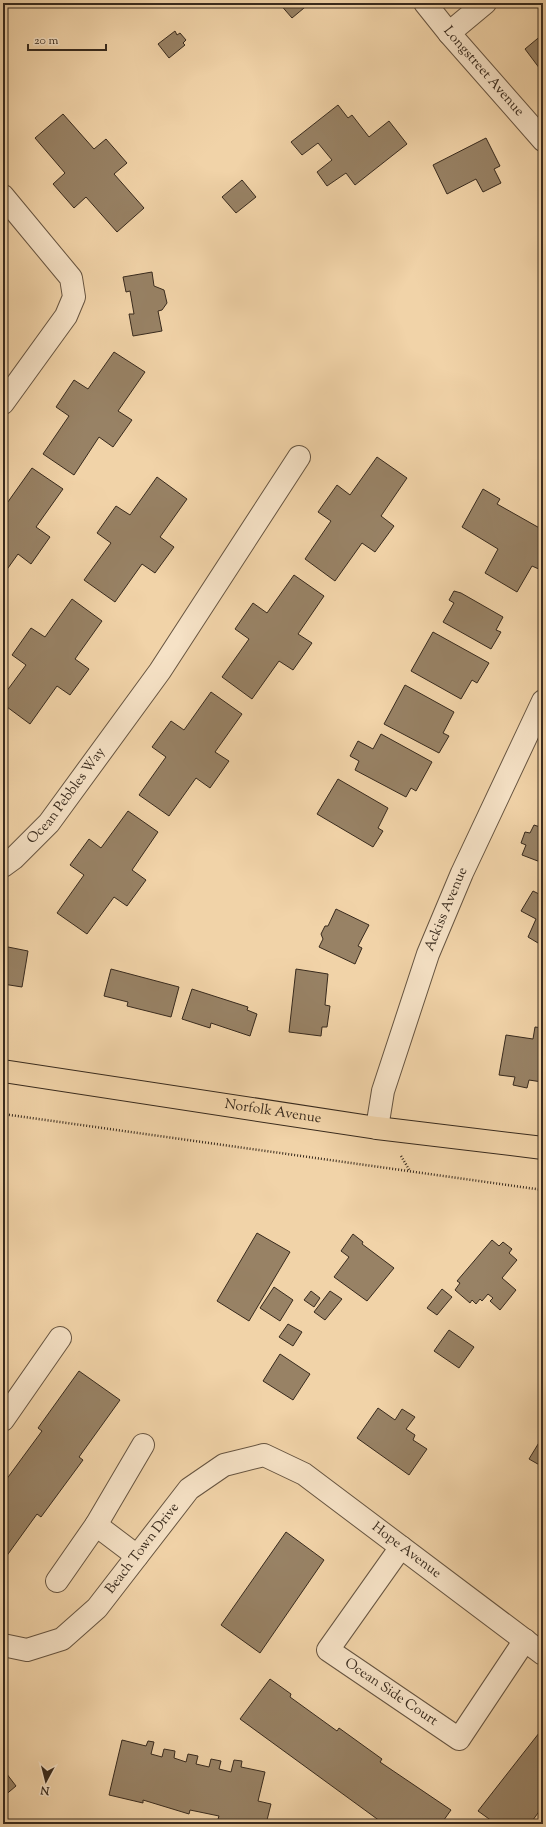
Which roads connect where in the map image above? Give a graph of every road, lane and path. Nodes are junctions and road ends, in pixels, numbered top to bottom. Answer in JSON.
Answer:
{"nodes":[{"id":1,"x":425,"y":3,"type":"edge"},
{"id":2,"x":485,"y":3,"type":"edge"},
{"id":3,"x":449,"y":33,"type":"junction"},
{"id":4,"x":543,"y":140,"type":"edge"},
{"id":5,"x":3,"y":196,"type":"edge"},
{"id":6,"x":3,"y":404,"type":"edge"},
{"id":7,"x":298,"y":457,"type":"dead end"},
{"id":8,"x":543,"y":701,"type":"edge"},
{"id":9,"x":3,"y":866,"type":"edge"},
{"id":10,"x":3,"y":1071,"type":"edge"},
{"id":11,"x":3,"y":1114,"type":"edge"},
{"id":12,"x":377,"y":1128,"type":"junction"},
{"id":13,"x":543,"y":1148,"type":"edge"},
{"id":14,"x":543,"y":1190,"type":"edge"},
{"id":15,"x":60,"y":1338,"type":"dead end"},
{"id":16,"x":3,"y":1420,"type":"edge"},
{"id":17,"x":143,"y":1445,"type":"dead end"},
{"id":18,"x":264,"y":1455,"type":"joint"},
{"id":19,"x":96,"y":1525,"type":"junction"},
{"id":20,"x":401,"y":1547,"type":"junction"},
{"id":21,"x":137,"y":1556,"type":"junction"},
{"id":22,"x":57,"y":1581,"type":"dead end"},
{"id":23,"x":525,"y":1640,"type":"junction"},
{"id":24,"x":3,"y":1644,"type":"edge"},
{"id":25,"x":543,"y":1654,"type":"edge"}],
"edges":[{"from":1,"to":3,"type":"street","name":"Longstreet Avenue"},
{"from":2,"to":3,"type":"street"},
{"from":3,"to":4,"type":"street","name":"Longstreet Avenue"},
{"from":5,"to":6,"type":"street"},
{"from":7,"to":9,"type":"street","name":"Ocean Pebbles Way"},
{"from":8,"to":12,"type":"street","name":"Ackiss Avenue"},
{"from":10,"to":12,"type":"main road","name":"Norfolk Avenue"},
{"from":11,"to":14,"type":"path"},
{"from":12,"to":13,"type":"main road","name":"Norfolk Avenue"},
{"from":15,"to":16,"type":"street"},
{"from":17,"to":19,"type":"street"},
{"from":18,"to":20,"type":"street","name":"Hope Avenue"},
{"from":18,"to":21,"type":"street","name":"Beach Town Drive"},
{"from":19,"to":21,"type":"street"},
{"from":19,"to":22,"type":"street"},
{"from":20,"to":23,"type":"street","name":"Hope Avenue"},
{"from":20,"to":23,"type":"street","name":"Ocean Side Court"},
{"from":21,"to":24,"type":"street","name":"Beach Town Drive"},
{"from":23,"to":25,"type":"street","name":"Hope Avenue"}]}
